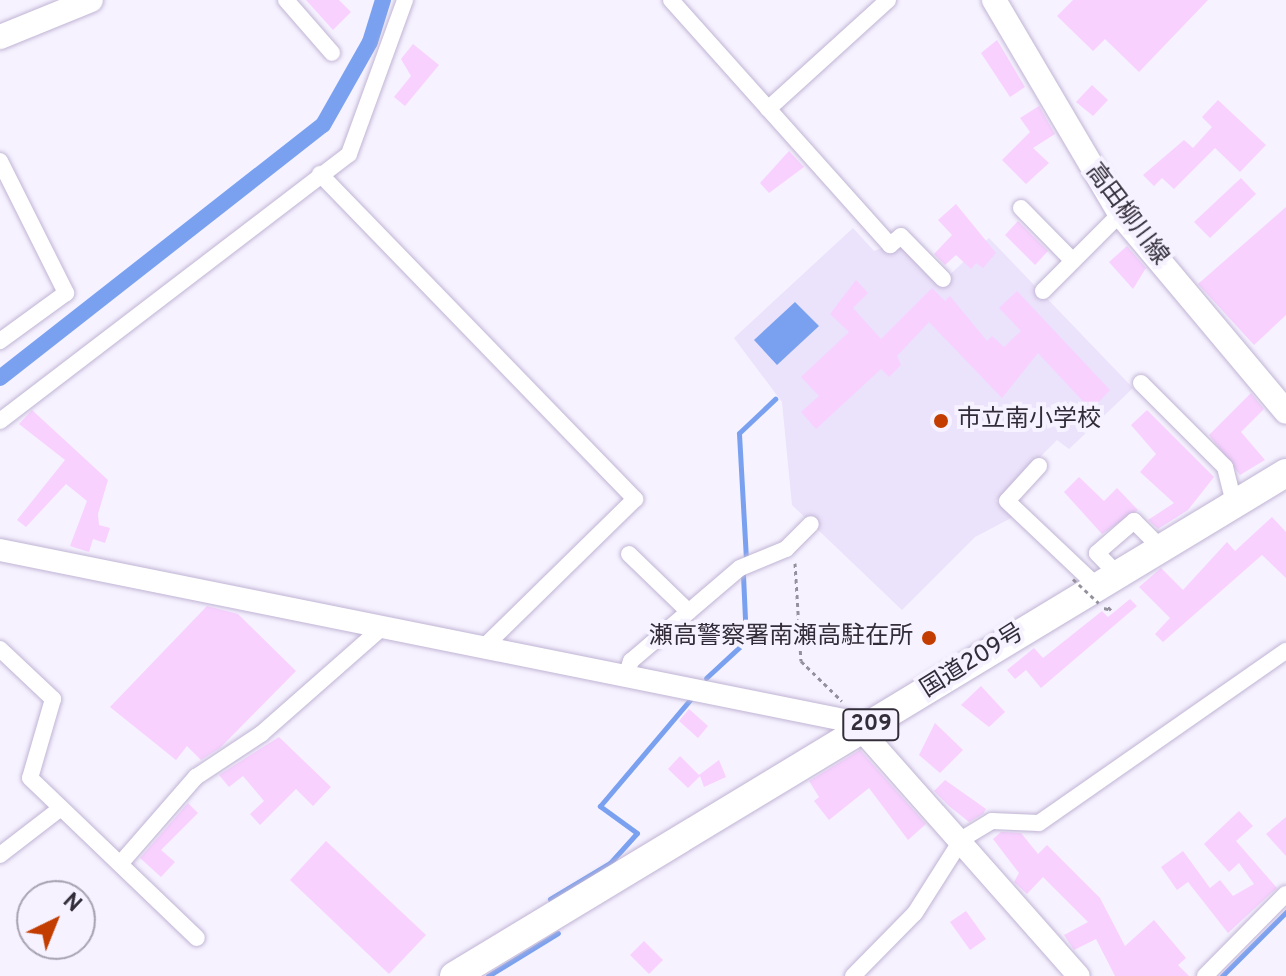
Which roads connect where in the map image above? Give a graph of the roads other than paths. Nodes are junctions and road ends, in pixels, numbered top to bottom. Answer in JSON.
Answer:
{"nodes":[{"id":1,"x":91,"y":0,"type":"edge"},
{"id":2,"x":286,"y":0,"type":"edge"},
{"id":3,"x":405,"y":0,"type":"edge"},
{"id":4,"x":671,"y":0,"type":"edge"},
{"id":5,"x":888,"y":0,"type":"edge"},
{"id":6,"x":994,"y":0,"type":"edge"},
{"id":7,"x":0,"y":37,"type":"edge"},
{"id":8,"x":332,"y":53,"type":"dead end"},
{"id":9,"x":768,"y":109,"type":"junction"},
{"id":10,"x":0,"y":161,"type":"edge"},
{"id":11,"x":320,"y":174,"type":"junction"},
{"id":12,"x":1021,"y":208,"type":"dead end"},
{"id":13,"x":1120,"y":214,"type":"junction"},
{"id":14,"x":1073,"y":261,"type":"junction"},
{"id":15,"x":943,"y":279,"type":"dead end"},
{"id":16,"x":1043,"y":291,"type":"dead end"},
{"id":17,"x":0,"y":341,"type":"edge"},
{"id":18,"x":1141,"y":383,"type":"dead end"},
{"id":19,"x":1286,"y":412,"type":"edge"},
{"id":20,"x":0,"y":421,"type":"edge"},
{"id":21,"x":1039,"y":466,"type":"dead end"},
{"id":22,"x":1286,"y":473,"type":"edge"},
{"id":23,"x":1234,"y":504,"type":"junction"},
{"id":24,"x":811,"y":524,"type":"dead end"},
{"id":25,"x":0,"y":550,"type":"edge"},
{"id":26,"x":629,"y":554,"type":"dead end"},
{"id":27,"x":1101,"y":594,"type":"junction"},
{"id":28,"x":689,"y":612,"type":"junction"},
{"id":29,"x":383,"y":627,"type":"junction"},
{"id":30,"x":0,"y":649,"type":"edge"},
{"id":31,"x":482,"y":649,"type":"junction"},
{"id":32,"x":1286,"y":651,"type":"edge"},
{"id":33,"x":626,"y":677,"type":"junction"},
{"id":34,"x":864,"y":729,"type":"junction"},
{"id":35,"x":61,"y":808,"type":"junction"},
{"id":36,"x":962,"y":839,"type":"junction"},
{"id":37,"x":0,"y":855,"type":"edge"},
{"id":38,"x":120,"y":864,"type":"junction"},
{"id":39,"x":1286,"y":894,"type":"edge"},
{"id":40,"x":197,"y":938,"type":"dead end"},
{"id":41,"x":454,"y":976,"type":"edge"},
{"id":42,"x":853,"y":976,"type":"edge"},
{"id":43,"x":1079,"y":976,"type":"edge"},
{"id":44,"x":1205,"y":976,"type":"edge"}],
"edges":[{"from":1,"to":7,"type":"main road"},
{"from":2,"to":8,"type":"street"},
{"from":3,"to":11,"type":"street"},
{"from":4,"to":9,"type":"street"},
{"from":5,"to":9,"type":"street"},
{"from":6,"to":13,"type":"main road","name":"高田柳川線"},
{"from":9,"to":15,"type":"street"},
{"from":10,"to":17,"type":"street"},
{"from":11,"to":20,"type":"street"},
{"from":11,"to":31,"type":"street"},
{"from":12,"to":14,"type":"street"},
{"from":13,"to":14,"type":"street"},
{"from":13,"to":19,"type":"main road","name":"高田柳川線"},
{"from":14,"to":16,"type":"street"},
{"from":18,"to":23,"type":"street"},
{"from":21,"to":27,"type":"street"},
{"from":22,"to":23,"type":"highway","name":"国道209号","number":"209"},
{"from":23,"to":27,"type":"highway","name":"国道209号","number":"209"},
{"from":24,"to":28,"type":"street"},
{"from":25,"to":29,"type":"street"},
{"from":26,"to":28,"type":"street"},
{"from":27,"to":34,"type":"highway","name":"国道209号","number":"209"},
{"from":28,"to":33,"type":"street"},
{"from":29,"to":31,"type":"street"},
{"from":29,"to":38,"type":"street"},
{"from":30,"to":35,"type":"street"},
{"from":31,"to":33,"type":"street"},
{"from":32,"to":36,"type":"street"},
{"from":33,"to":34,"type":"street"},
{"from":34,"to":36,"type":"street"},
{"from":34,"to":41,"type":"highway","name":"国道209号","number":"209"},
{"from":35,"to":37,"type":"street"},
{"from":35,"to":38,"type":"street"},
{"from":36,"to":42,"type":"street"},
{"from":36,"to":43,"type":"street"},
{"from":38,"to":40,"type":"street"},
{"from":39,"to":44,"type":"street"}]}
